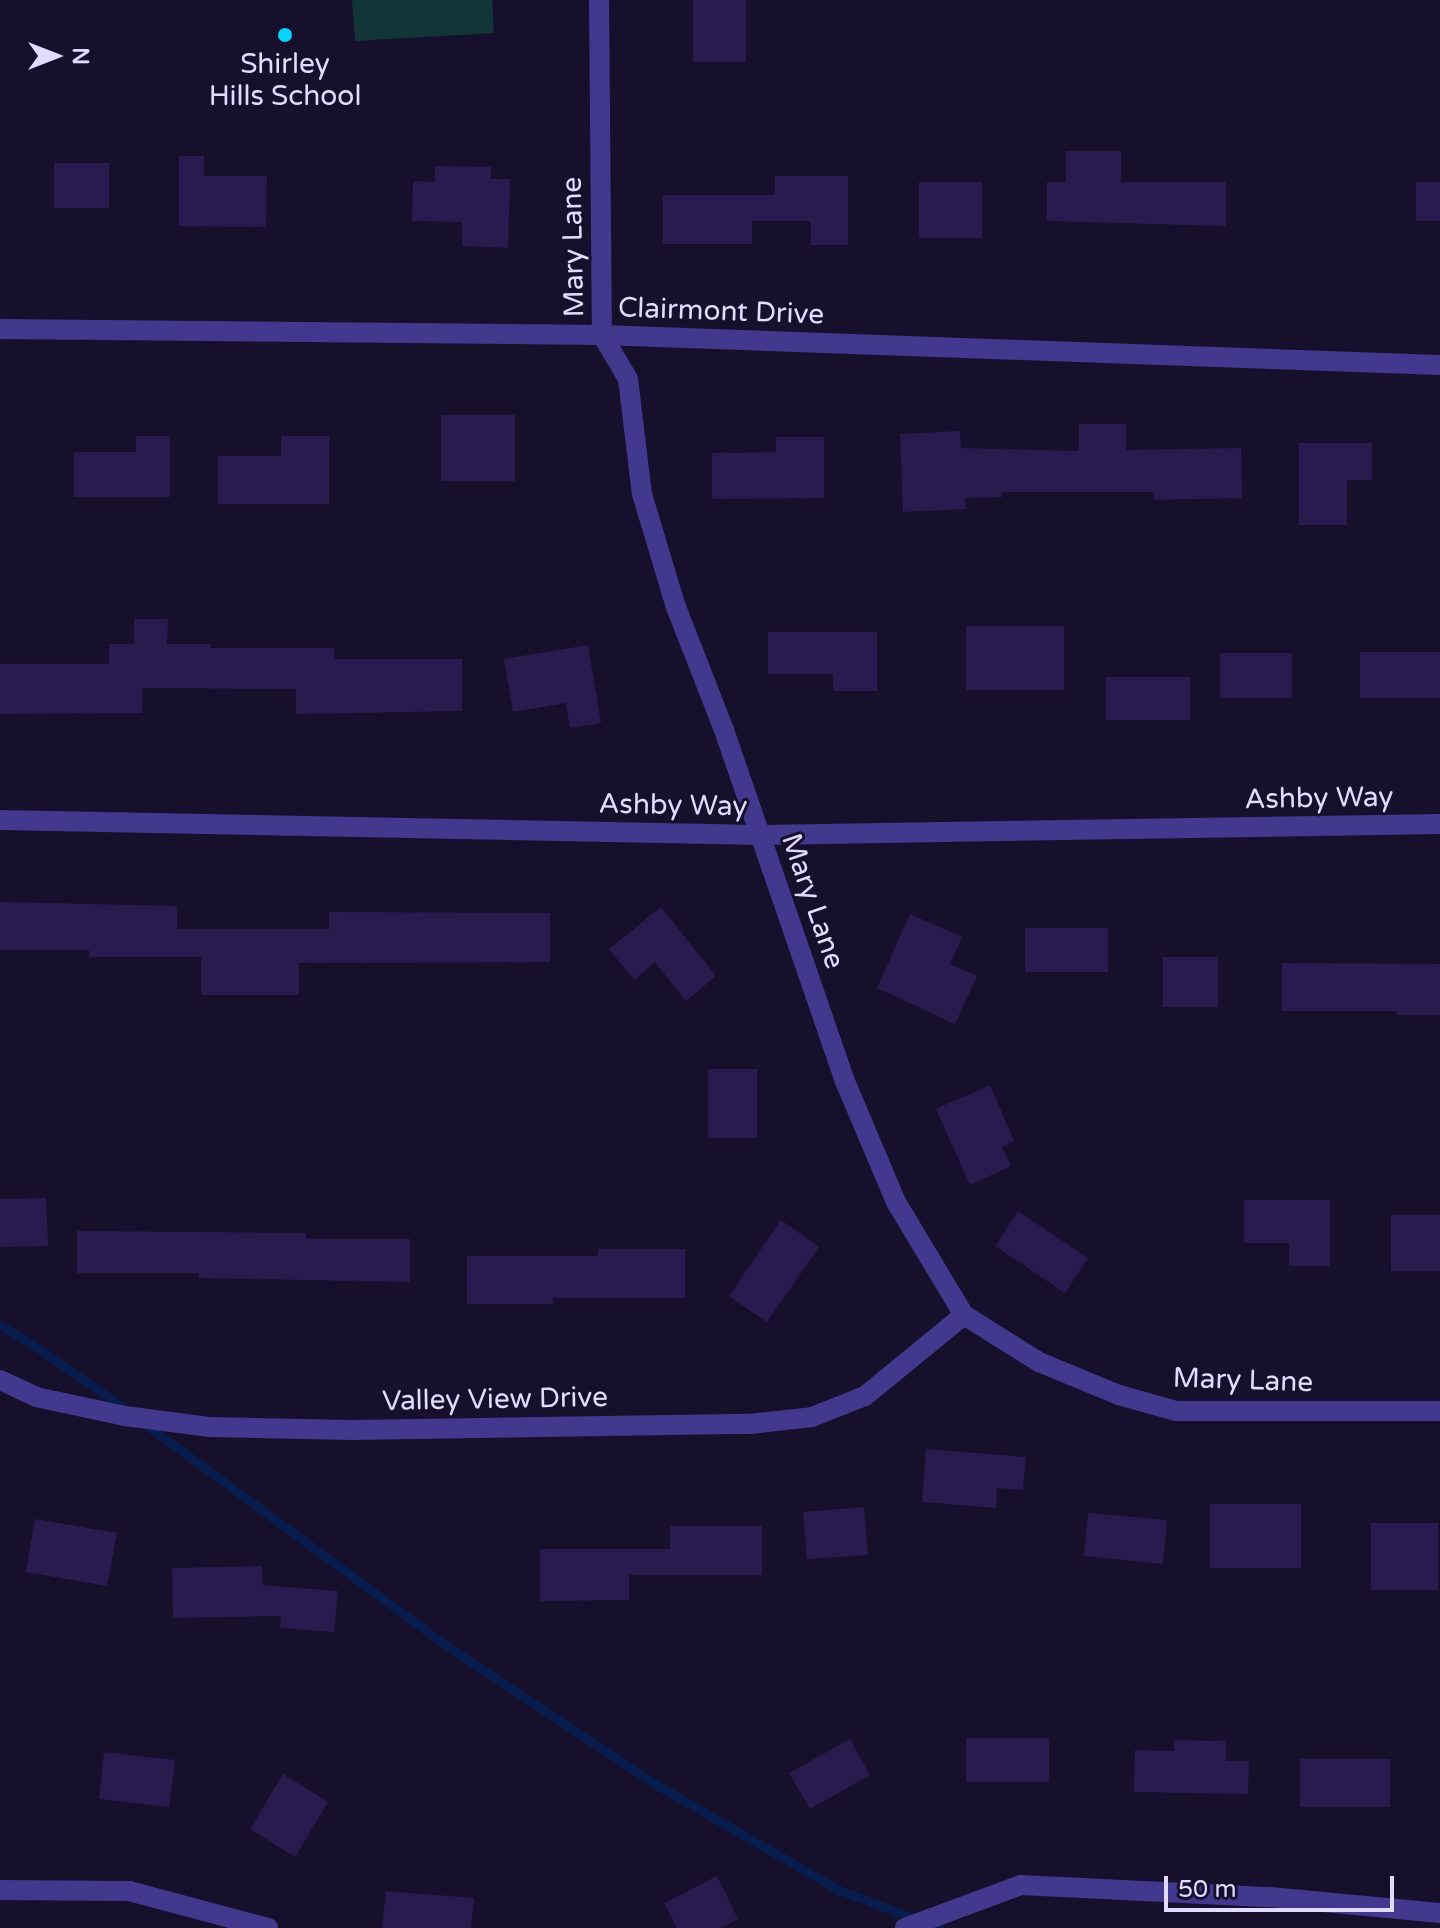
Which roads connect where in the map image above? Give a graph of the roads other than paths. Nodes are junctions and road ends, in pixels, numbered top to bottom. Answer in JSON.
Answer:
{"nodes":[{"id":1,"x":599,"y":0,"type":"edge"},
{"id":2,"x":0,"y":329,"type":"edge"},
{"id":3,"x":602,"y":335,"type":"junction"},
{"id":4,"x":1440,"y":365,"type":"edge"},
{"id":5,"x":0,"y":820,"type":"edge"},
{"id":6,"x":1440,"y":824,"type":"edge"},
{"id":7,"x":761,"y":835,"type":"junction"},
{"id":8,"x":964,"y":1315,"type":"junction"},
{"id":9,"x":0,"y":1380,"type":"edge"},
{"id":10,"x":1440,"y":1411,"type":"edge"},
{"id":11,"x":0,"y":1890,"type":"edge"},
{"id":12,"x":1440,"y":1913,"type":"edge"},
{"id":13,"x":268,"y":1928,"type":"edge"},
{"id":14,"x":905,"y":1928,"type":"edge"}],
"edges":[{"from":1,"to":3,"type":"street","name":"Mary Lane"},
{"from":2,"to":3,"type":"street","name":"Clairmont Drive"},
{"from":3,"to":4,"type":"street","name":"Clairmont Drive"},
{"from":3,"to":7,"type":"street","name":"Mary Lane"},
{"from":5,"to":7,"type":"street","name":"Ashby Way"},
{"from":6,"to":7,"type":"street","name":"Ashby Way"},
{"from":7,"to":8,"type":"street","name":"Mary Lane"},
{"from":8,"to":9,"type":"street","name":"Valley View Drive"},
{"from":8,"to":10,"type":"street","name":"Mary Lane"},
{"from":11,"to":13,"type":"street"},
{"from":12,"to":14,"type":"street"}]}
